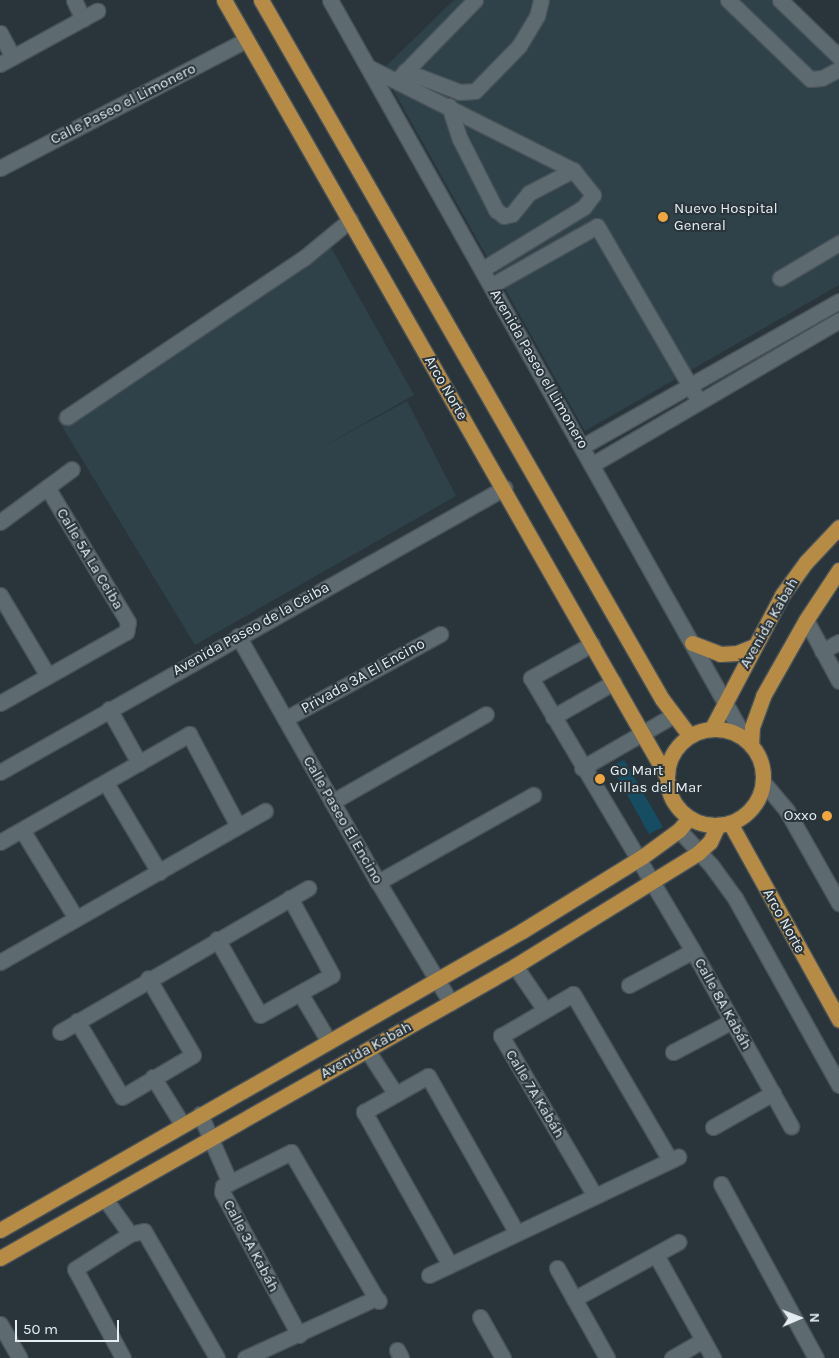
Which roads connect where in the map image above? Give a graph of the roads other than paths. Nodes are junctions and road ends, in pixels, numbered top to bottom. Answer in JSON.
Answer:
{"nodes":[{"id":1,"x":74,"y":0,"type":"edge"},
{"id":2,"x":224,"y":0,"type":"edge"},
{"id":3,"x":262,"y":0,"type":"edge"},
{"id":4,"x":330,"y":0,"type":"edge"},
{"id":5,"x":475,"y":0,"type":"edge"},
{"id":6,"x":541,"y":0,"type":"edge"},
{"id":7,"x":728,"y":0,"type":"edge"},
{"id":8,"x":780,"y":0,"type":"edge"},
{"id":9,"x":98,"y":11,"type":"dead end"},
{"id":10,"x":83,"y":19,"type":"junction"},
{"id":11,"x":0,"y":33,"type":"edge"},
{"id":12,"x":246,"y":40,"type":"junction"},
{"id":13,"x":839,"y":58,"type":"edge"},
{"id":14,"x":6,"y":61,"type":"edge"},
{"id":15,"x":368,"y":67,"type":"junction"},
{"id":16,"x":839,"y":69,"type":"edge"},
{"id":17,"x":400,"y":76,"type":"junction"},
{"id":18,"x":449,"y":106,"type":"junction"},
{"id":19,"x":0,"y":168,"type":"edge"},
{"id":20,"x":573,"y":170,"type":"junction"},
{"id":21,"x":350,"y":220,"type":"junction"},
{"id":22,"x":839,"y":243,"type":"edge"},
{"id":23,"x":483,"y":269,"type":"junction"},
{"id":24,"x":780,"y":278,"type":"dead end"},
{"id":25,"x":492,"y":285,"type":"junction"},
{"id":26,"x":839,"y":300,"type":"edge"},
{"id":27,"x":839,"y":320,"type":"edge"},
{"id":28,"x":688,"y":384,"type":"junction"},
{"id":29,"x":699,"y":402,"type":"junction"},
{"id":30,"x":67,"y":417,"type":"dead end"},
{"id":31,"x":583,"y":446,"type":"junction"},
{"id":32,"x":593,"y":464,"type":"junction"},
{"id":33,"x":72,"y":469,"type":"dead end"},
{"id":34,"x":48,"y":487,"type":"junction"},
{"id":35,"x":504,"y":488,"type":"junction"},
{"id":36,"x":0,"y":522,"type":"edge"},
{"id":37,"x":839,"y":527,"type":"edge"},
{"id":38,"x":839,"y":570,"type":"edge"},
{"id":39,"x":0,"y":595,"type":"edge"},
{"id":40,"x":806,"y":620,"type":"junction"},
{"id":41,"x":440,"y":634,"type":"dead end"},
{"id":42,"x":238,"y":636,"type":"junction"},
{"id":43,"x":839,"y":642,"type":"edge"},
{"id":44,"x":692,"y":643,"type":"junction"},
{"id":45,"x":592,"y":644,"type":"junction"},
{"id":46,"x":754,"y":646,"type":"junction"},
{"id":47,"x":822,"y":650,"type":"junction"},
{"id":48,"x":48,"y":676,"type":"junction"},
{"id":49,"x":839,"y":681,"type":"edge"},
{"id":50,"x":614,"y":682,"type":"junction"},
{"id":51,"x":725,"y":702,"type":"junction"},
{"id":52,"x":0,"y":703,"type":"edge"},
{"id":53,"x":109,"y":710,"type":"junction"},
{"id":54,"x":486,"y":714,"type":"dead end"},
{"id":55,"x":672,"y":716,"type":"junction"},
{"id":56,"x":553,"y":717,"type":"junction"},
{"id":57,"x":285,"y":719,"type":"junction"},
{"id":58,"x":712,"y":728,"type":"junction"},
{"id":59,"x":643,"y":733,"type":"junction"},
{"id":60,"x":690,"y":736,"type":"junction"},
{"id":61,"x":748,"y":742,"type":"junction"},
{"id":62,"x":139,"y":763,"type":"junction"},
{"id":63,"x":582,"y":768,"type":"junction"},
{"id":64,"x":0,"y":772,"type":"edge"},
{"id":65,"x":667,"y":777,"type":"junction"},
{"id":66,"x":763,"y":782,"type":"junction"},
{"id":67,"x":106,"y":783,"type":"junction"},
{"id":68,"x":533,"y":795,"type":"dead end"},
{"id":69,"x":332,"y":802,"type":"junction"},
{"id":70,"x":265,"y":810,"type":"dead end"},
{"id":71,"x":689,"y":818,"type":"junction"},
{"id":72,"x":724,"y":824,"type":"junction"},
{"id":73,"x":238,"y":826,"type":"junction"},
{"id":74,"x":22,"y":830,"type":"junction"},
{"id":75,"x":679,"y":830,"type":"junction"},
{"id":76,"x":0,"y":842,"type":"edge"},
{"id":77,"x":698,"y":853,"type":"junction"},
{"id":78,"x":636,"y":860,"type":"junction"},
{"id":79,"x":159,"y":872,"type":"junction"},
{"id":80,"x":378,"y":882,"type":"junction"},
{"id":81,"x":651,"y":884,"type":"junction"},
{"id":82,"x":308,"y":888,"type":"dead end"},
{"id":83,"x":290,"y":898,"type":"junction"},
{"id":84,"x":839,"y":903,"type":"edge"},
{"id":85,"x":76,"y":918,"type":"junction"},
{"id":86,"x":217,"y":939,"type":"junction"},
{"id":87,"x":693,"y":951,"type":"junction"},
{"id":88,"x":0,"y":962,"type":"edge"},
{"id":89,"x":515,"y":966,"type":"junction"},
{"id":90,"x":437,"y":977,"type":"junction"},
{"id":91,"x":148,"y":978,"type":"junction"},
{"id":92,"x":629,"y":985,"type":"dead end"},
{"id":93,"x":300,"y":993,"type":"junction"},
{"id":94,"x":451,"y":1002,"type":"junction"},
{"id":95,"x":545,"y":1010,"type":"junction"},
{"id":96,"x":839,"y":1020,"type":"edge"},
{"id":97,"x":77,"y":1021,"type":"junction"},
{"id":98,"x":732,"y":1021,"type":"junction"},
{"id":99,"x":60,"y":1032,"type":"dead end"},
{"id":100,"x":328,"y":1040,"type":"junction"},
{"id":101,"x":367,"y":1050,"type":"junction"},
{"id":102,"x":672,"y":1052,"type":"dead end"},
{"id":103,"x":153,"y":1077,"type":"junction"},
{"id":104,"x":839,"y":1085,"type":"edge"},
{"id":105,"x":395,"y":1093,"type":"junction"},
{"id":106,"x":773,"y":1093,"type":"junction"},
{"id":107,"x":200,"y":1114,"type":"junction"},
{"id":108,"x":182,"y":1124,"type":"junction"},
{"id":109,"x":713,"y":1126,"type":"dead end"},
{"id":110,"x":791,"y":1126,"type":"dead end"},
{"id":111,"x":212,"y":1138,"type":"junction"},
{"id":112,"x":230,"y":1182,"type":"junction"},
{"id":113,"x":721,"y":1184,"type":"dead end"},
{"id":114,"x":595,"y":1196,"type":"junction"},
{"id":115,"x":105,"y":1199,"type":"junction"},
{"id":116,"x":0,"y":1230,"type":"edge"},
{"id":117,"x":517,"y":1233,"type":"junction"},
{"id":118,"x":130,"y":1234,"type":"junction"},
{"id":119,"x":678,"y":1242,"type":"dead end"},
{"id":120,"x":656,"y":1254,"type":"junction"},
{"id":121,"x":0,"y":1258,"type":"edge"},
{"id":122,"x":450,"y":1265,"type":"junction"},
{"id":123,"x":557,"y":1268,"type":"dead end"},
{"id":124,"x":429,"y":1275,"type":"dead end"},
{"id":125,"x":574,"y":1298,"type":"junction"},
{"id":126,"x":480,"y":1317,"type":"dead end"},
{"id":127,"x":0,"y":1324,"type":"edge"},
{"id":128,"x":299,"y":1335,"type":"junction"},
{"id":129,"x":704,"y":1340,"type":"junction"},
{"id":130,"x":20,"y":1358,"type":"edge"},
{"id":131,"x":124,"y":1358,"type":"edge"},
{"id":132,"x":217,"y":1358,"type":"edge"},
{"id":133,"x":245,"y":1358,"type":"edge"},
{"id":134,"x":503,"y":1358,"type":"edge"},
{"id":135,"x":607,"y":1358,"type":"edge"},
{"id":136,"x":672,"y":1358,"type":"edge"},
{"id":137,"x":713,"y":1358,"type":"edge"},
{"id":138,"x":816,"y":1358,"type":"edge"}],
"edges":[{"from":1,"to":10,"type":"street"},
{"from":2,"to":12,"type":"main road","name":"Arco Norte"},
{"from":3,"to":55,"type":"main road"},
{"from":4,"to":15,"type":"street","name":"Avenida Paseo el Limonero"},
{"from":5,"to":17,"type":"street"},
{"from":6,"to":17,"type":"street"},
{"from":7,"to":16,"type":"street"},
{"from":8,"to":13,"type":"street"},
{"from":9,"to":10,"type":"street"},
{"from":10,"to":14,"type":"street"},
{"from":11,"to":14,"type":"street"},
{"from":12,"to":19,"type":"street","name":"Calle Paseo el Limonero"},
{"from":12,"to":21,"type":"main road","name":"Arco Norte"},
{"from":15,"to":17,"type":"street"},
{"from":15,"to":23,"type":"street","name":"Avenida Paseo el Limonero"},
{"from":17,"to":18,"type":"street"},
{"from":18,"to":20,"type":"street"},
{"from":18,"to":20,"type":"street"},
{"from":20,"to":23,"type":"street"},
{"from":21,"to":30,"type":"street"},
{"from":21,"to":35,"type":"main road","name":"Arco Norte"},
{"from":22,"to":24,"type":"street"},
{"from":23,"to":25,"type":"street","name":"Avenida Paseo el Limonero"},
{"from":25,"to":28,"type":"street"},
{"from":25,"to":31,"type":"street","name":"Avenida Paseo el Limonero"},
{"from":26,"to":28,"type":"street"},
{"from":27,"to":29,"type":"street"},
{"from":28,"to":29,"type":"street"},
{"from":28,"to":31,"type":"street"},
{"from":29,"to":32,"type":"street"},
{"from":31,"to":32,"type":"street","name":"Avenida Paseo el Limonero"},
{"from":32,"to":44,"type":"street","name":"Avenida Paseo el Limonero"},
{"from":33,"to":34,"type":"street"},
{"from":34,"to":36,"type":"street"},
{"from":34,"to":48,"type":"street","name":"Calle 5A La Ceiba"},
{"from":35,"to":42,"type":"street","name":"Avenida Paseo de la Ceiba"},
{"from":35,"to":45,"type":"main road","name":"Arco Norte"},
{"from":37,"to":46,"type":"main road","name":"Avenida Kabah"},
{"from":38,"to":40,"type":"main road","name":"Avenida Kabah"},
{"from":39,"to":48,"type":"street"},
{"from":40,"to":47,"type":"street"},
{"from":40,"to":61,"type":"main road","name":"Avenida Kabah"},
{"from":41,"to":57,"type":"street","name":"Privada 3A El Encino"},
{"from":42,"to":53,"type":"street","name":"Avenida Paseo de la Ceiba"},
{"from":42,"to":57,"type":"street","name":"Calle Paseo El Encino"},
{"from":43,"to":47,"type":"street"},
{"from":44,"to":46,"type":"main road"},
{"from":44,"to":51,"type":"street","name":"Avenida Paseo el Limonero"},
{"from":45,"to":50,"type":"main road","name":"Arco Norte"},
{"from":45,"to":56,"type":"street","name":"Calle 8A Kabáh"},
{"from":46,"to":51,"type":"main road","name":"Avenida Kabah"},
{"from":47,"to":49,"type":"street"},
{"from":48,"to":52,"type":"street"},
{"from":50,"to":56,"type":"street"},
{"from":50,"to":59,"type":"main road","name":"Arco Norte"},
{"from":51,"to":58,"type":"main road","name":"Avenida Kabah"},
{"from":51,"to":61,"type":"street","name":"Avenida Paseo el Limonero"},
{"from":53,"to":62,"type":"street"},
{"from":53,"to":64,"type":"street","name":"Avenida Paseo de la Ceiba"},
{"from":54,"to":69,"type":"street"},
{"from":55,"to":59,"type":"street"},
{"from":55,"to":60,"type":"main road"},
{"from":56,"to":63,"type":"street","name":"Calle 8A Kabáh"},
{"from":57,"to":69,"type":"street","name":"Calle Paseo El Encino"},
{"from":58,"to":60,"type":"main road"},
{"from":58,"to":61,"type":"main road"},
{"from":59,"to":63,"type":"street"},
{"from":59,"to":65,"type":"main road","name":"Arco Norte"},
{"from":60,"to":65,"type":"main road"},
{"from":61,"to":66,"type":"main road"},
{"from":62,"to":67,"type":"street"},
{"from":62,"to":73,"type":"street"},
{"from":63,"to":78,"type":"street","name":"Calle 8A Kabáh"},
{"from":65,"to":71,"type":"main road"},
{"from":66,"to":72,"type":"main road"},
{"from":66,"to":84,"type":"street"},
{"from":67,"to":74,"type":"street"},
{"from":67,"to":79,"type":"street"},
{"from":68,"to":80,"type":"street"},
{"from":69,"to":80,"type":"street","name":"Calle Paseo El Encino"},
{"from":70,"to":73,"type":"street"},
{"from":71,"to":72,"type":"main road"},
{"from":71,"to":75,"type":"main road","name":"Avenida Kabah"},
{"from":72,"to":77,"type":"main road","name":"Avenida Kabah"},
{"from":72,"to":96,"type":"main road","name":"Arco Norte"},
{"from":73,"to":79,"type":"street"},
{"from":74,"to":76,"type":"street"},
{"from":74,"to":85,"type":"street"},
{"from":75,"to":77,"type":"street"},
{"from":75,"to":78,"type":"main road","name":"Avenida Kabah"},
{"from":77,"to":81,"type":"main road","name":"Avenida Kabah"},
{"from":77,"to":104,"type":"street"},
{"from":78,"to":81,"type":"street","name":"Calle 8A Kabáh"},
{"from":78,"to":90,"type":"main road","name":"Avenida Kabah"},
{"from":79,"to":85,"type":"street"},
{"from":80,"to":90,"type":"street","name":"Calle Paseo El Encino"},
{"from":81,"to":87,"type":"street","name":"Calle 8A Kabáh"},
{"from":81,"to":89,"type":"main road","name":"Avenida Kabah"},
{"from":82,"to":83,"type":"street"},
{"from":83,"to":86,"type":"street"},
{"from":83,"to":93,"type":"street"},
{"from":85,"to":88,"type":"street"},
{"from":86,"to":91,"type":"street"},
{"from":86,"to":93,"type":"street"},
{"from":87,"to":92,"type":"street"},
{"from":87,"to":98,"type":"street","name":"Calle 8A Kabáh"},
{"from":89,"to":94,"type":"main road","name":"Avenida Kabah"},
{"from":89,"to":95,"type":"street"},
{"from":90,"to":94,"type":"street","name":"Calle Paseo El Encino"},
{"from":90,"to":100,"type":"main road","name":"Avenida Kabah"},
{"from":91,"to":97,"type":"street"},
{"from":91,"to":103,"type":"street"},
{"from":93,"to":100,"type":"street"},
{"from":94,"to":101,"type":"main road","name":"Avenida Kabah"},
{"from":95,"to":114,"type":"street","name":"Calle 7A Kabáh"},
{"from":95,"to":114,"type":"street","name":"Calle 7A Kabáh"},
{"from":97,"to":99,"type":"street"},
{"from":97,"to":103,"type":"street"},
{"from":98,"to":102,"type":"street"},
{"from":98,"to":106,"type":"street","name":"Calle 8A Kabáh"},
{"from":100,"to":107,"type":"main road","name":"Avenida Kabah"},
{"from":101,"to":105,"type":"street"},
{"from":101,"to":111,"type":"main road","name":"Avenida Kabah"},
{"from":103,"to":108,"type":"street"},
{"from":105,"to":117,"type":"street"},
{"from":105,"to":122,"type":"street"},
{"from":106,"to":109,"type":"street"},
{"from":106,"to":110,"type":"street","name":"Calle 8A Kabáh"},
{"from":107,"to":108,"type":"main road","name":"Avenida Kabah"},
{"from":107,"to":111,"type":"street"},
{"from":108,"to":116,"type":"main road","name":"Avenida Kabah"},
{"from":111,"to":112,"type":"street"},
{"from":111,"to":115,"type":"main road","name":"Avenida Kabah"},
{"from":112,"to":128,"type":"street","name":"Calle 3A Kabáh"},
{"from":112,"to":128,"type":"street","name":"Calle 3A Kabáh"},
{"from":113,"to":138,"type":"street"},
{"from":114,"to":117,"type":"street","name":"Calle 7A Kabáh"},
{"from":115,"to":118,"type":"street"},
{"from":115,"to":121,"type":"main road","name":"Avenida Kabah"},
{"from":117,"to":122,"type":"street","name":"Calle 7A Kabáh"},
{"from":118,"to":131,"type":"street"},
{"from":118,"to":132,"type":"street"},
{"from":119,"to":120,"type":"street"},
{"from":120,"to":125,"type":"street"},
{"from":120,"to":129,"type":"street"},
{"from":122,"to":124,"type":"street","name":"Calle 7A Kabáh"},
{"from":123,"to":125,"type":"street"},
{"from":125,"to":135,"type":"street"},
{"from":126,"to":134,"type":"street"},
{"from":127,"to":130,"type":"street"},
{"from":128,"to":133,"type":"street"},
{"from":129,"to":136,"type":"street"},
{"from":129,"to":137,"type":"street"}]}
